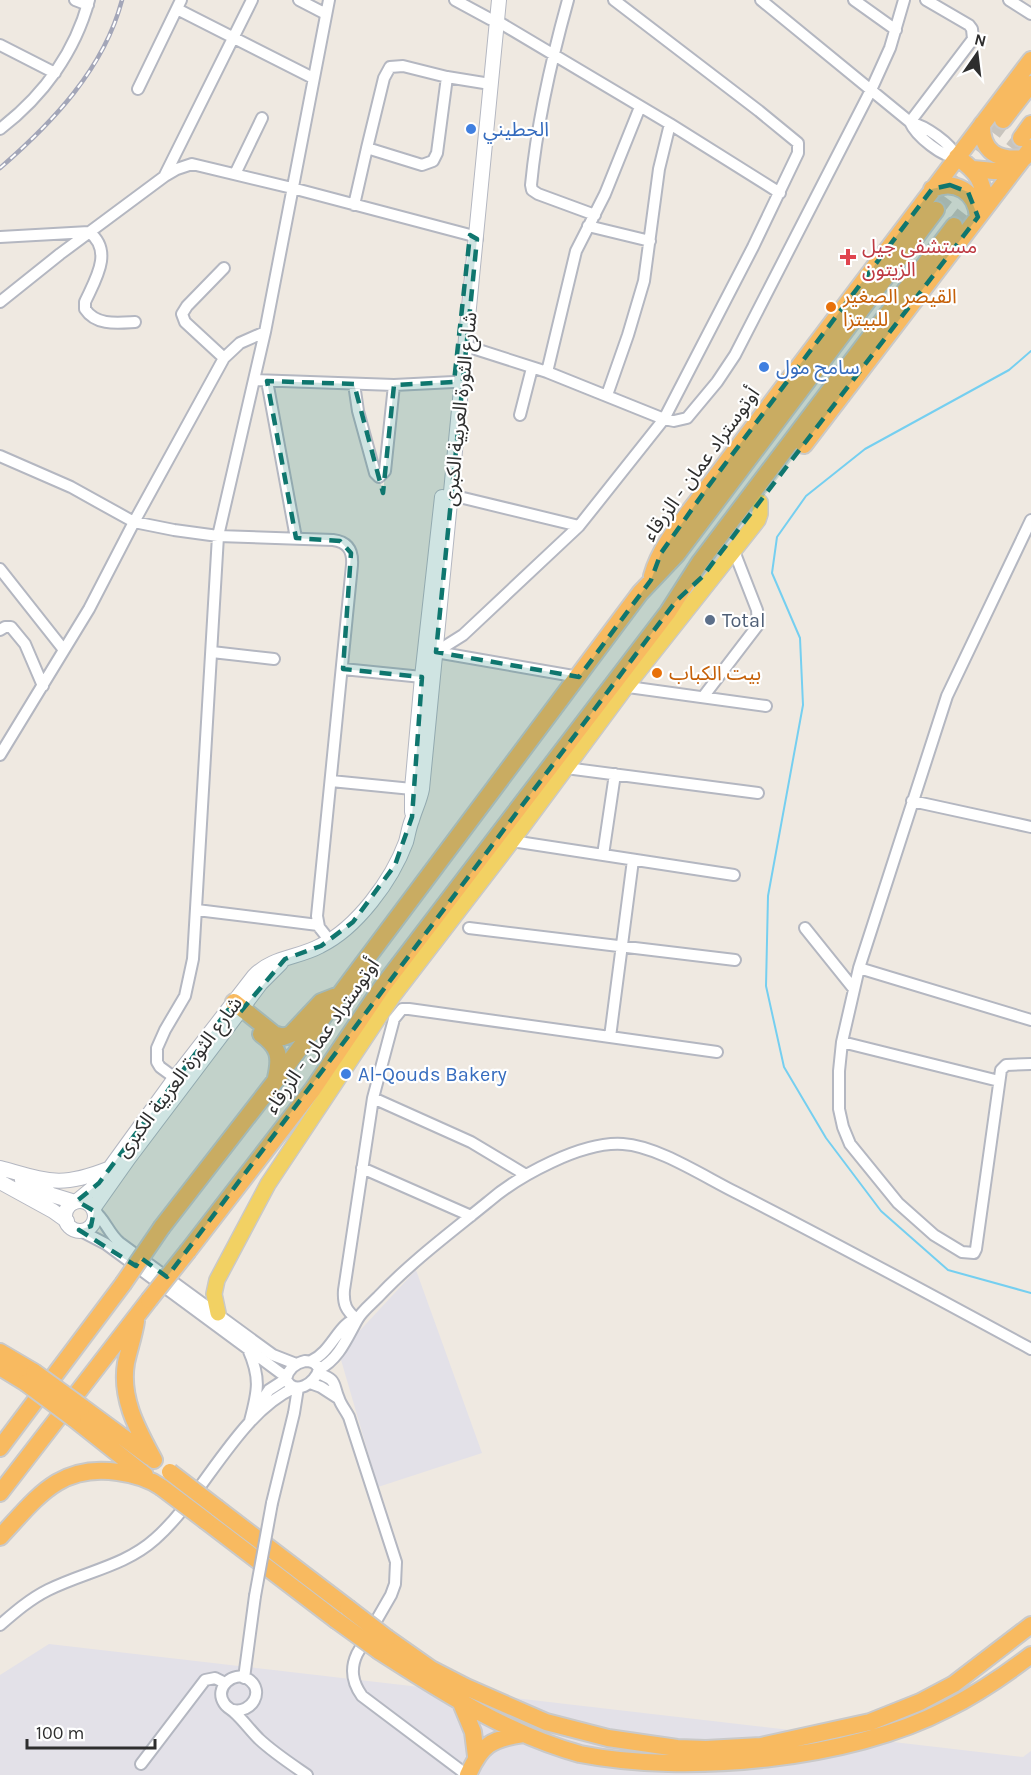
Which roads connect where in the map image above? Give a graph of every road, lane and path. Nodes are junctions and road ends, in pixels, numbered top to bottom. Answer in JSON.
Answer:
{"nodes":[{"id":1,"x":75,"y":0,"type":"edge"},
{"id":2,"x":252,"y":0,"type":"edge"},
{"id":3,"x":299,"y":0,"type":"edge"},
{"id":4,"x":329,"y":0,"type":"edge"},
{"id":5,"x":455,"y":0,"type":"edge"},
{"id":6,"x":491,"y":0,"type":"edge"},
{"id":7,"x":499,"y":0,"type":"edge"},
{"id":8,"x":568,"y":0,"type":"edge"},
{"id":9,"x":614,"y":0,"type":"edge"},
{"id":10,"x":761,"y":0,"type":"edge"},
{"id":11,"x":854,"y":0,"type":"edge"},
{"id":12,"x":904,"y":0,"type":"edge"},
{"id":13,"x":926,"y":0,"type":"edge"},
{"id":14,"x":1009,"y":0,"type":"edge"},
{"id":15,"x":89,"y":2,"type":"edge"},
{"id":16,"x":179,"y":5,"type":"edge"},
{"id":17,"x":326,"y":14,"type":"junction"},
{"id":18,"x":1031,"y":14,"type":"edge"},
{"id":19,"x":493,"y":20,"type":"junction"},
{"id":20,"x":896,"y":30,"type":"junction"},
{"id":21,"x":232,"y":38,"type":"junction"},
{"id":22,"x":0,"y":45,"type":"edge"},
{"id":23,"x":553,"y":55,"type":"junction"},
{"id":24,"x":1031,"y":60,"type":"edge"},
{"id":25,"x":55,"y":73,"type":"junction"},
{"id":26,"x":447,"y":77,"type":"junction"},
{"id":27,"x":313,"y":78,"type":"junction"},
{"id":28,"x":484,"y":83,"type":"junction"},
{"id":29,"x":1031,"y":84,"type":"edge"},
{"id":30,"x":138,"y":89,"type":"dead end"},
{"id":31,"x":871,"y":90,"type":"junction"},
{"id":32,"x":640,"y":107,"type":"junction"},
{"id":33,"x":262,"y":118,"type":"dead end"},
{"id":34,"x":1003,"y":120,"type":"tunnel mouth"},
{"id":35,"x":910,"y":122,"type":"junction"},
{"id":36,"x":670,"y":124,"type":"junction"},
{"id":37,"x":982,"y":124,"type":"junction"},
{"id":38,"x":0,"y":129,"type":"edge"},
{"id":39,"x":1024,"y":147,"type":"edge"},
{"id":40,"x":368,"y":148,"type":"junction"},
{"id":41,"x":957,"y":158,"type":"junction"},
{"id":42,"x":973,"y":169,"type":"junction"},
{"id":43,"x":235,"y":174,"type":"junction"},
{"id":44,"x":165,"y":176,"type":"junction"},
{"id":45,"x":292,"y":188,"type":"junction"},
{"id":46,"x":932,"y":189,"type":"junction"},
{"id":47,"x":780,"y":193,"type":"junction"},
{"id":48,"x":354,"y":205,"type":"junction"},
{"id":49,"x":936,"y":210,"type":"tunnel mouth"},
{"id":50,"x":982,"y":212,"type":"junction"},
{"id":51,"x":595,"y":215,"type":"junction"},
{"id":52,"x":588,"y":226,"type":"junction"},
{"id":53,"x":954,"y":226,"type":"tunnel mouth"},
{"id":54,"x":89,"y":232,"type":"junction"},
{"id":55,"x":0,"y":237,"type":"edge"},
{"id":56,"x":474,"y":237,"type":"junction"},
{"id":57,"x":650,"y":241,"type":"junction"},
{"id":58,"x":224,"y":268,"type":"dead end"},
{"id":59,"x":0,"y":302,"type":"edge"},
{"id":60,"x":135,"y":321,"type":"dead end"},
{"id":61,"x":265,"y":332,"type":"junction"},
{"id":62,"x":466,"y":346,"type":"junction"},
{"id":63,"x":224,"y":358,"type":"junction"},
{"id":64,"x":532,"y":368,"type":"junction"},
{"id":65,"x":547,"y":372,"type":"junction"},
{"id":66,"x":255,"y":380,"type":"junction"},
{"id":67,"x":267,"y":381,"type":"junction"},
{"id":68,"x":454,"y":382,"type":"junction"},
{"id":69,"x":354,"y":384,"type":"junction"},
{"id":70,"x":394,"y":385,"type":"junction"},
{"id":71,"x":607,"y":395,"type":"junction"},
{"id":72,"x":520,"y":415,"type":"dead end"},
{"id":73,"x":664,"y":419,"type":"junction"},
{"id":74,"x":0,"y":456,"type":"edge"},
{"id":75,"x":451,"y":495,"type":"junction"},
{"id":76,"x":760,"y":502,"type":"junction"},
{"id":77,"x":1031,"y":520,"type":"edge"},
{"id":78,"x":134,"y":522,"type":"junction"},
{"id":79,"x":579,"y":526,"type":"junction"},
{"id":80,"x":218,"y":536,"type":"junction"},
{"id":81,"x":296,"y":538,"type":"junction"},
{"id":82,"x":734,"y":550,"type":"junction"},
{"id":83,"x":0,"y":569,"type":"edge"},
{"id":84,"x":651,"y":580,"type":"junction"},
{"id":85,"x":676,"y":601,"type":"junction"},
{"id":86,"x":0,"y":630,"type":"edge"},
{"id":87,"x":64,"y":650,"type":"junction"},
{"id":88,"x":212,"y":652,"type":"junction"},
{"id":89,"x":436,"y":652,"type":"junction"},
{"id":90,"x":274,"y":658,"type":"dead end"},
{"id":91,"x":343,"y":669,"type":"junction"},
{"id":92,"x":422,"y":677,"type":"junction"},
{"id":93,"x":579,"y":677,"type":"junction"},
{"id":94,"x":43,"y":686,"type":"junction"},
{"id":95,"x":619,"y":686,"type":"junction"},
{"id":96,"x":703,"y":697,"type":"junction"},
{"id":97,"x":766,"y":706,"type":"dead end"},
{"id":98,"x":0,"y":755,"type":"edge"},
{"id":99,"x":566,"y":768,"type":"junction"},
{"id":100,"x":615,"y":774,"type":"junction"},
{"id":101,"x":331,"y":781,"type":"junction"},
{"id":102,"x":412,"y":789,"type":"junction"},
{"id":103,"x":758,"y":793,"type":"dead end"},
{"id":104,"x":912,"y":801,"type":"junction"},
{"id":105,"x":412,"y":817,"type":"junction"},
{"id":106,"x":1031,"y":827,"type":"edge"},
{"id":107,"x":512,"y":841,"type":"junction"},
{"id":108,"x":603,"y":855,"type":"junction"},
{"id":109,"x":633,"y":860,"type":"junction"},
{"id":110,"x":734,"y":875,"type":"dead end"},
{"id":111,"x":197,"y":910,"type":"junction"},
{"id":112,"x":318,"y":925,"type":"junction"},
{"id":113,"x":469,"y":928,"type":"dead end"},
{"id":114,"x":805,"y":928,"type":"dead end"},
{"id":115,"x":330,"y":941,"type":"junction"},
{"id":116,"x":622,"y":945,"type":"junction"},
{"id":117,"x":735,"y":960,"type":"dead end"},
{"id":118,"x":859,"y":968,"type":"junction"},
{"id":119,"x":854,"y":989,"type":"junction"},
{"id":120,"x":340,"y":995,"type":"junction"},
{"id":121,"x":235,"y":1010,"type":"junction"},
{"id":122,"x":1031,"y":1020,"type":"edge"},
{"id":123,"x":610,"y":1037,"type":"junction"},
{"id":124,"x":842,"y":1041,"type":"junction"},
{"id":125,"x":717,"y":1052,"type":"dead end"},
{"id":126,"x":1031,"y":1064,"type":"edge"},
{"id":127,"x":175,"y":1078,"type":"junction"},
{"id":128,"x":276,"y":1080,"type":"junction"},
{"id":129,"x":999,"y":1081,"type":"junction"},
{"id":130,"x":319,"y":1093,"type":"junction"},
{"id":131,"x":374,"y":1098,"type":"junction"},
{"id":132,"x":110,"y":1168,"type":"junction"},
{"id":133,"x":362,"y":1168,"type":"junction"},
{"id":134,"x":0,"y":1169,"type":"edge"},
{"id":135,"x":526,"y":1175,"type":"junction"},
{"id":136,"x":0,"y":1182,"type":"edge"},
{"id":137,"x":76,"y":1202,"type":"junction"},
{"id":138,"x":94,"y":1210,"type":"junction"},
{"id":139,"x":471,"y":1216,"type":"junction"},
{"id":140,"x":67,"y":1221,"type":"junction"},
{"id":141,"x":79,"y":1230,"type":"junction"},
{"id":142,"x":218,"y":1313,"type":"junction"},
{"id":143,"x":137,"y":1318,"type":"junction"},
{"id":144,"x":357,"y":1319,"type":"junction"},
{"id":145,"x":248,"y":1349,"type":"junction"},
{"id":146,"x":1031,"y":1349,"type":"edge"},
{"id":147,"x":0,"y":1352,"type":"edge"},
{"id":148,"x":296,"y":1364,"type":"junction"},
{"id":149,"x":0,"y":1367,"type":"edge"},
{"id":150,"x":316,"y":1368,"type":"junction"},
{"id":151,"x":30,"y":1378,"type":"junction"},
{"id":152,"x":286,"y":1378,"type":"junction"},
{"id":153,"x":310,"y":1383,"type":"junction"},
{"id":154,"x":296,"y":1388,"type":"junction"},
{"id":155,"x":338,"y":1398,"type":"junction"},
{"id":156,"x":78,"y":1412,"type":"junction"},
{"id":157,"x":250,"y":1422,"type":"junction"},
{"id":158,"x":0,"y":1448,"type":"edge"},
{"id":159,"x":154,"y":1460,"type":"junction"},
{"id":160,"x":156,"y":1484,"type":"junction"},
{"id":161,"x":0,"y":1493,"type":"edge"},
{"id":162,"x":0,"y":1537,"type":"edge"},
{"id":163,"x":342,"y":1614,"type":"junction"},
{"id":164,"x":0,"y":1625,"type":"edge"},
{"id":165,"x":1031,"y":1625,"type":"edge"},
{"id":166,"x":383,"y":1645,"type":"junction"},
{"id":167,"x":1031,"y":1655,"type":"edge"},
{"id":168,"x":244,"y":1678,"type":"junction"},
{"id":169,"x":225,"y":1683,"type":"junction"},
{"id":170,"x":461,"y":1703,"type":"junction"},
{"id":171,"x":233,"y":1710,"type":"junction"},
{"id":172,"x":523,"y":1734,"type":"junction"},
{"id":173,"x":476,"y":1756,"type":"junction"},
{"id":174,"x":141,"y":1764,"type":"dead end"},
{"id":175,"x":307,"y":1775,"type":"edge"},
{"id":176,"x":468,"y":1775,"type":"edge"}],
"edges":[{"from":1,"to":15,"type":"street"},
{"from":2,"to":21,"type":"street"},
{"from":3,"to":17,"type":"street"},
{"from":4,"to":17,"type":"street"},
{"from":5,"to":19,"type":"street"},
{"from":6,"to":19,"type":"main road","name":"شارع الثورة العربية الكبرى"},
{"from":7,"to":19,"type":"main road","name":"شارع الثورة العربية الكبرى"},
{"from":8,"to":23,"type":"street"},
{"from":9,"to":47,"type":"street"},
{"from":10,"to":31,"type":"street"},
{"from":11,"to":20,"type":"street"},
{"from":12,"to":20,"type":"street"},
{"from":13,"to":35,"type":"street"},
{"from":14,"to":18,"type":"street"},
{"from":15,"to":25,"type":"street"},
{"from":16,"to":21,"type":"street"},
{"from":16,"to":30,"type":"street"},
{"from":17,"to":27,"type":"street"},
{"from":19,"to":23,"type":"street"},
{"from":19,"to":28,"type":"main road","name":"شارع الثورة العربية الكبرى"},
{"from":19,"to":56,"type":"main road","name":"شارع الثورة العربية الكبرى"},
{"from":20,"to":31,"type":"street"},
{"from":21,"to":27,"type":"street"},
{"from":21,"to":44,"type":"street"},
{"from":22,"to":25,"type":"street"},
{"from":23,"to":32,"type":"street"},
{"from":23,"to":51,"type":"street"},
{"from":24,"to":37,"type":"highway","name":"أوتوستراد عمان - الزرقاء"},
{"from":25,"to":38,"type":"street"},
{"from":26,"to":28,"type":"street"},
{"from":26,"to":40,"type":"street"},
{"from":26,"to":40,"type":"street"},
{"from":27,"to":45,"type":"street"},
{"from":28,"to":56,"type":"main road","name":"شارع الثورة العربية الكبرى"},
{"from":29,"to":34,"type":"highway"},
{"from":31,"to":35,"type":"street"},
{"from":31,"to":73,"type":"street"},
{"from":32,"to":36,"type":"street"},
{"from":32,"to":51,"type":"street"},
{"from":33,"to":43,"type":"street"},
{"from":35,"to":41,"type":"street"},
{"from":36,"to":47,"type":"street"},
{"from":36,"to":57,"type":"street"},
{"from":37,"to":39,"type":"highway"},
{"from":37,"to":41,"type":"highway","name":"أوتوستراد عمان - الزرقاء"},
{"from":39,"to":42,"type":"highway"},
{"from":39,"to":50,"type":"highway","name":"أوتوستراد عمان - الزرقاء"},
{"from":40,"to":48,"type":"street"},
{"from":41,"to":42,"type":"highway"},
{"from":41,"to":46,"type":"highway","name":"أوتوستراد عمان - الزرقاء"},
{"from":42,"to":50,"type":"highway"},
{"from":43,"to":44,"type":"street"},
{"from":43,"to":45,"type":"street"},
{"from":44,"to":54,"type":"street"},
{"from":45,"to":48,"type":"street"},
{"from":45,"to":61,"type":"street"},
{"from":46,"to":50,"type":"highway"},
{"from":46,"to":84,"type":"highway","name":"أوتوستراد عمان - الزرقاء"},
{"from":47,"to":73,"type":"street"},
{"from":48,"to":56,"type":"street"},
{"from":49,"to":84,"type":"highway","name":"أوتوستراد عمان - الزرقاء"},
{"from":50,"to":76,"type":"highway","name":"أوتوستراد عمان - الزرقاء"},
{"from":51,"to":52,"type":"street"},
{"from":52,"to":57,"type":"street"},
{"from":52,"to":65,"type":"street"},
{"from":53,"to":85,"type":"highway","name":"أوتوستراد عمان - الزرقاء"},
{"from":54,"to":55,"type":"street"},
{"from":54,"to":59,"type":"street"},
{"from":54,"to":60,"type":"street"},
{"from":56,"to":62,"type":"main road","name":"شارع الثورة العربية الكبرى"},
{"from":56,"to":68,"type":"main road","name":"شارع الثورة العربية الكبرى"},
{"from":57,"to":71,"type":"street"},
{"from":58,"to":63,"type":"street"},
{"from":61,"to":63,"type":"street"},
{"from":61,"to":66,"type":"street"},
{"from":62,"to":64,"type":"street"},
{"from":62,"to":75,"type":"main road","name":"شارع الثورة العربية الكبرى"},
{"from":63,"to":78,"type":"street"},
{"from":64,"to":65,"type":"street"},
{"from":64,"to":72,"type":"street"},
{"from":65,"to":71,"type":"street"},
{"from":66,"to":67,"type":"street"},
{"from":66,"to":80,"type":"street"},
{"from":67,"to":69,"type":"street"},
{"from":67,"to":81,"type":"street"},
{"from":68,"to":70,"type":"street"},
{"from":68,"to":92,"type":"main road","name":"شارع الثورة العربية الكبرى"},
{"from":69,"to":70,"type":"street"},
{"from":69,"to":70,"type":"street"},
{"from":71,"to":73,"type":"street"},
{"from":73,"to":79,"type":"street"},
{"from":74,"to":78,"type":"street"},
{"from":75,"to":79,"type":"street"},
{"from":75,"to":89,"type":"main road","name":"شارع الثورة العربية الكبرى"},
{"from":76,"to":82,"type":"main road"},
{"from":76,"to":85,"type":"highway","name":"أوتوستراد عمان - الزرقاء"},
{"from":77,"to":104,"type":"street"},
{"from":78,"to":80,"type":"street"},
{"from":78,"to":87,"type":"street"},
{"from":79,"to":89,"type":"street"},
{"from":80,"to":81,"type":"street"},
{"from":80,"to":88,"type":"street"},
{"from":81,"to":91,"type":"street"},
{"from":82,"to":95,"type":"main road"},
{"from":82,"to":96,"type":"street"},
{"from":83,"to":87,"type":"street"},
{"from":84,"to":93,"type":"highway","name":"أوتوستراد عمان - الزرقاء"},
{"from":85,"to":95,"type":"highway","name":"أوتوستراد عمان - الزرقاء"},
{"from":86,"to":94,"type":"street"},
{"from":87,"to":94,"type":"street"},
{"from":88,"to":90,"type":"street"},
{"from":88,"to":111,"type":"street"},
{"from":89,"to":93,"type":"street"},
{"from":89,"to":105,"type":"main road","name":"شارع الثورة العربية الكبرى"},
{"from":91,"to":92,"type":"street"},
{"from":91,"to":101,"type":"street"},
{"from":92,"to":102,"type":"main road","name":"شارع الثورة العربية الكبرى"},
{"from":93,"to":120,"type":"highway","name":"أوتوستراد عمان - الزرقاء"},
{"from":94,"to":98,"type":"street"},
{"from":95,"to":96,"type":"street"},
{"from":95,"to":99,"type":"main road"},
{"from":95,"to":130,"type":"highway","name":"أوتوستراد عمان - الزرقاء"},
{"from":96,"to":97,"type":"street"},
{"from":99,"to":100,"type":"street"},
{"from":99,"to":107,"type":"main road"},
{"from":100,"to":103,"type":"street"},
{"from":100,"to":108,"type":"street"},
{"from":101,"to":102,"type":"street"},
{"from":101,"to":112,"type":"street"},
{"from":102,"to":105,"type":"main road","name":"شارع الثورة العربية الكبرى"},
{"from":104,"to":106,"type":"street"},
{"from":104,"to":118,"type":"street"},
{"from":105,"to":115,"type":"main road","name":"شارع الثورة العربية الكبرى"},
{"from":107,"to":108,"type":"street"},
{"from":107,"to":130,"type":"main road"},
{"from":108,"to":109,"type":"street"},
{"from":109,"to":110,"type":"street"},
{"from":109,"to":116,"type":"street"},
{"from":111,"to":112,"type":"street"},
{"from":111,"to":127,"type":"street"},
{"from":112,"to":115,"type":"street"},
{"from":113,"to":116,"type":"street"},
{"from":114,"to":119,"type":"street"},
{"from":115,"to":121,"type":"main road","name":"شارع الثورة العربية الكبرى"},
{"from":116,"to":117,"type":"street"},
{"from":116,"to":123,"type":"street"},
{"from":118,"to":119,"type":"street"},
{"from":118,"to":122,"type":"street"},
{"from":119,"to":124,"type":"street"},
{"from":120,"to":121,"type":"highway"},
{"from":120,"to":128,"type":"highway","name":"أوتوستراد عمان - الزرقاء"},
{"from":121,"to":127,"type":"main road","name":"شارع الثورة العربية الكبرى"},
{"from":121,"to":128,"type":"highway"},
{"from":121,"to":138,"type":"main road","name":"شارع الثورة العربية الكبرى"},
{"from":123,"to":125,"type":"street"},
{"from":123,"to":131,"type":"street"},
{"from":124,"to":129,"type":"street"},
{"from":124,"to":129,"type":"street"},
{"from":126,"to":129,"type":"street"},
{"from":127,"to":132,"type":"main road","name":"شارع الثورة العربية الكبرى"},
{"from":128,"to":158,"type":"highway","name":"أوتوستراد عمان - الزرقاء","bridge":true},
{"from":130,"to":142,"type":"main road"},
{"from":130,"to":143,"type":"highway","name":"أوتوستراد عمان - الزرقاء","bridge":true},
{"from":131,"to":133,"type":"street"},
{"from":131,"to":135,"type":"street"},
{"from":132,"to":134,"type":"main road"},
{"from":132,"to":137,"type":"main road","name":"شارع الثورة العربية الكبرى"},
{"from":133,"to":139,"type":"street"},
{"from":133,"to":144,"type":"street"},
{"from":134,"to":137,"type":"main road"},
{"from":135,"to":139,"type":"street"},
{"from":135,"to":146,"type":"street"},
{"from":136,"to":140,"type":"main road"},
{"from":137,"to":138,"type":"main road"},
{"from":137,"to":140,"type":"main road"},
{"from":138,"to":141,"type":"main road"},
{"from":138,"to":142,"type":"street"},
{"from":139,"to":144,"type":"street"},
{"from":140,"to":141,"type":"main road"},
{"from":141,"to":145,"type":"street"},
{"from":142,"to":148,"type":"street"},
{"from":143,"to":159,"type":"highway"},
{"from":143,"to":161,"type":"highway","name":"أوتوستراد عمان - الزرقاء"},
{"from":144,"to":150,"type":"street"},
{"from":145,"to":152,"type":"street"},
{"from":145,"to":157,"type":"street"},
{"from":147,"to":151,"type":"highway"},
{"from":148,"to":150,"type":"street"},
{"from":148,"to":152,"type":"street"},
{"from":149,"to":151,"type":"highway"},
{"from":150,"to":153,"type":"street"},
{"from":150,"to":155,"type":"street"},
{"from":151,"to":156,"type":"highway","bridge":true},
{"from":152,"to":154,"type":"street"},
{"from":152,"to":157,"type":"street"},
{"from":153,"to":154,"type":"street"},
{"from":153,"to":155,"type":"street"},
{"from":154,"to":157,"type":"street"},
{"from":154,"to":168,"type":"street","bridge":true},
{"from":155,"to":176,"type":"street"},
{"from":156,"to":159,"type":"highway"},
{"from":156,"to":160,"type":"highway"},
{"from":157,"to":164,"type":"street"},
{"from":159,"to":163,"type":"highway","bridge":true},
{"from":160,"to":162,"type":"highway"},
{"from":160,"to":163,"type":"highway","bridge":true},
{"from":163,"to":166,"type":"highway","bridge":true},
{"from":165,"to":166,"type":"highway"},
{"from":166,"to":170,"type":"highway"},
{"from":167,"to":172,"type":"highway"},
{"from":168,"to":169,"type":"street"},
{"from":168,"to":171,"type":"street"},
{"from":169,"to":171,"type":"street"},
{"from":169,"to":174,"type":"street"},
{"from":170,"to":172,"type":"highway"},
{"from":170,"to":173,"type":"highway"},
{"from":171,"to":175,"type":"street"},
{"from":172,"to":173,"type":"highway"},
{"from":173,"to":176,"type":"highway"}]}
